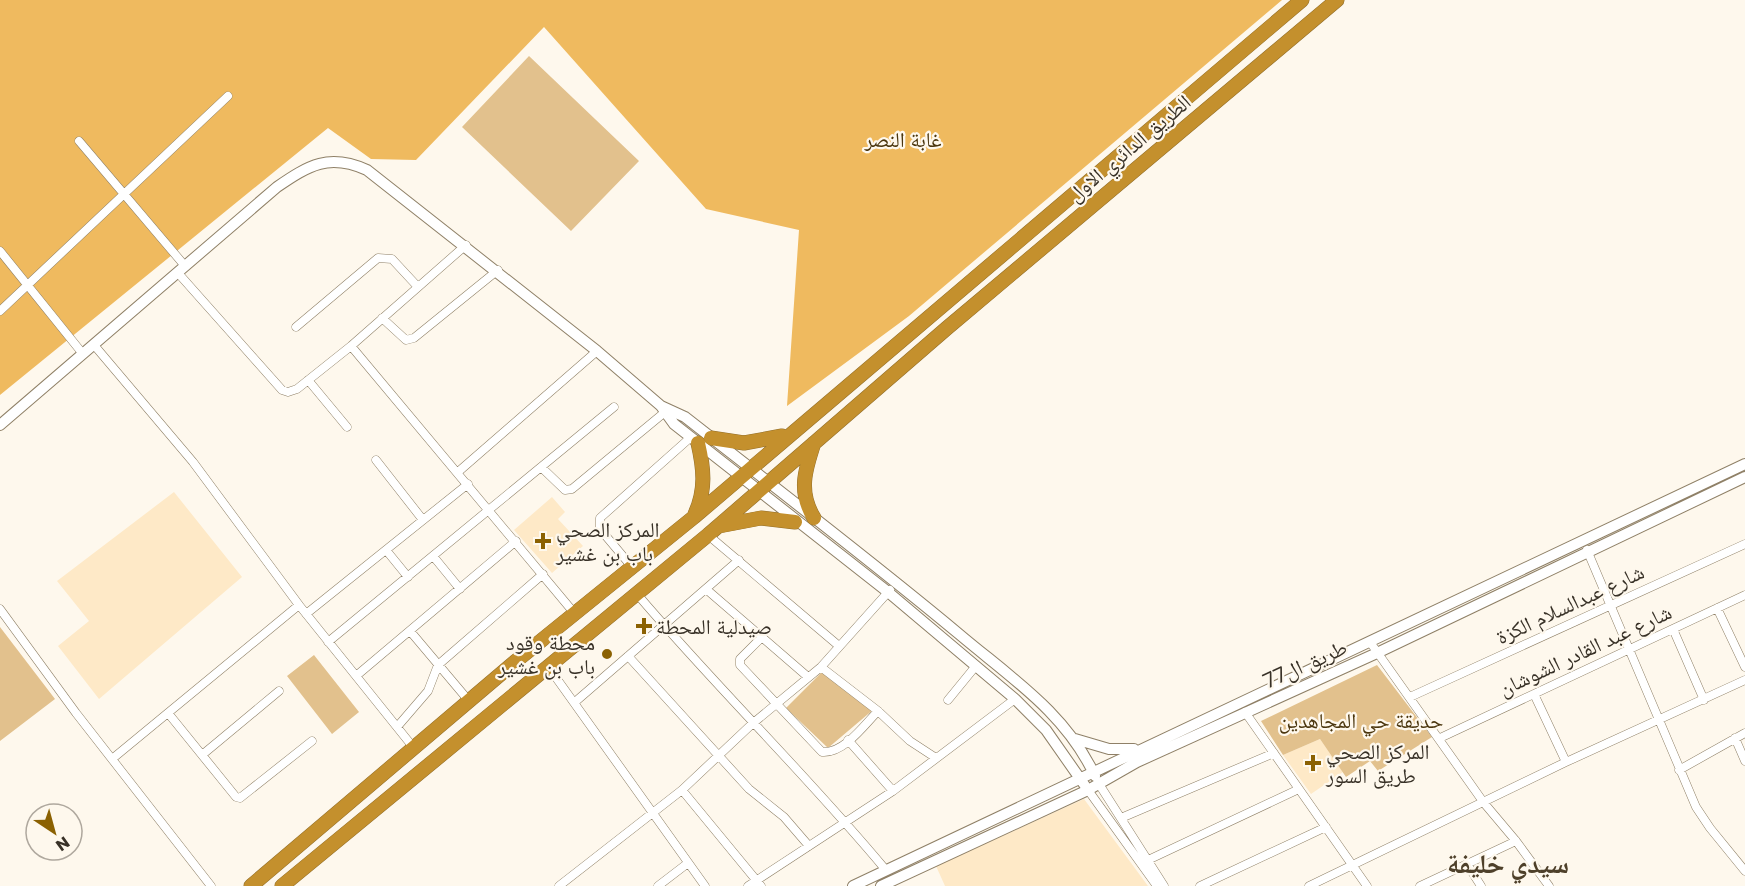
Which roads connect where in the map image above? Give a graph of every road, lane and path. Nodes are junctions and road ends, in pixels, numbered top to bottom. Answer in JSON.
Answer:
{"nodes":[{"id":1,"x":1302,"y":0,"type":"edge"},
{"id":2,"x":1337,"y":0,"type":"edge"},
{"id":3,"x":228,"y":96,"type":"dead end"},
{"id":4,"x":79,"y":141,"type":"dead end"},
{"id":5,"x":124,"y":194,"type":"junction"},
{"id":6,"x":466,"y":245,"type":"junction"},
{"id":7,"x":0,"y":251,"type":"edge"},
{"id":8,"x":182,"y":270,"type":"junction"},
{"id":9,"x":498,"y":270,"type":"junction"},
{"id":10,"x":27,"y":285,"type":"junction"},
{"id":11,"x":418,"y":287,"type":"junction"},
{"id":12,"x":0,"y":311,"type":"edge"},
{"id":13,"x":382,"y":318,"type":"junction"},
{"id":14,"x":296,"y":327,"type":"dead end"},
{"id":15,"x":94,"y":345,"type":"junction"},
{"id":16,"x":351,"y":346,"type":"junction"},
{"id":17,"x":597,"y":351,"type":"junction"},
{"id":18,"x":83,"y":354,"type":"junction"},
{"id":19,"x":308,"y":380,"type":"junction"},
{"id":20,"x":614,"y":407,"type":"dead end"},
{"id":21,"x":663,"y":409,"type":"junction"},
{"id":22,"x":0,"y":425,"type":"edge"},
{"id":23,"x":347,"y":427,"type":"dead end"},
{"id":24,"x":789,"y":433,"type":"junction"},
{"id":25,"x":711,"y":438,"type":"junction"},
{"id":26,"x":694,"y":440,"type":"junction"},
{"id":27,"x":814,"y":443,"type":"junction"},
{"id":28,"x":376,"y":460,"type":"dead end"},
{"id":29,"x":1745,"y":464,"type":"edge"},
{"id":30,"x":541,"y":466,"type":"junction"},
{"id":31,"x":458,"y":472,"type":"junction"},
{"id":32,"x":745,"y":472,"type":"junction"},
{"id":33,"x":1745,"y":477,"type":"edge"},
{"id":34,"x":468,"y":484,"type":"junction"},
{"id":35,"x":763,"y":487,"type":"junction"},
{"id":36,"x":1698,"y":492,"type":"junction"},
{"id":37,"x":489,"y":509,"type":"junction"},
{"id":38,"x":694,"y":517,"type":"junction"},
{"id":39,"x":814,"y":518,"type":"junction"},
{"id":40,"x":423,"y":520,"type":"junction"},
{"id":41,"x":795,"y":522,"type":"junction"},
{"id":42,"x":712,"y":531,"type":"junction"},
{"id":43,"x":516,"y":542,"type":"junction"},
{"id":44,"x":1745,"y":544,"type":"edge"},
{"id":45,"x":386,"y":550,"type":"junction"},
{"id":46,"x":1587,"y":550,"type":"junction"},
{"id":47,"x":433,"y":556,"type":"junction"},
{"id":48,"x":739,"y":560,"type":"junction"},
{"id":49,"x":632,"y":567,"type":"junction"},
{"id":50,"x":543,"y":574,"type":"junction"},
{"id":51,"x":408,"y":577,"type":"junction"},
{"id":52,"x":897,"y":582,"type":"junction"},
{"id":53,"x":460,"y":589,"type":"junction"},
{"id":54,"x":706,"y":589,"type":"junction"},
{"id":55,"x":888,"y":592,"type":"junction"},
{"id":56,"x":637,"y":594,"type":"junction"},
{"id":57,"x":1745,"y":596,"type":"edge"},
{"id":58,"x":299,"y":605,"type":"junction"},
{"id":59,"x":1611,"y":605,"type":"junction"},
{"id":60,"x":1717,"y":608,"type":"junction"},
{"id":61,"x":0,"y":609,"type":"edge"},
{"id":62,"x":306,"y":614,"type":"junction"},
{"id":63,"x":575,"y":614,"type":"junction"},
{"id":64,"x":663,"y":625,"type":"junction"},
{"id":65,"x":1673,"y":629,"type":"junction"},
{"id":66,"x":410,"y":631,"type":"junction"},
{"id":67,"x":762,"y":637,"type":"junction"},
{"id":68,"x":328,"y":642,"type":"junction"},
{"id":69,"x":1370,"y":642,"type":"junction"},
{"id":70,"x":839,"y":646,"type":"junction"},
{"id":71,"x":1630,"y":649,"type":"junction"},
{"id":72,"x":1377,"y":652,"type":"junction"},
{"id":73,"x":628,"y":656,"type":"junction"},
{"id":74,"x":438,"y":665,"type":"junction"},
{"id":75,"x":547,"y":665,"type":"junction"},
{"id":76,"x":821,"y":667,"type":"junction"},
{"id":77,"x":975,"y":667,"type":"junction"},
{"id":78,"x":1745,"y":667,"type":"edge"},
{"id":79,"x":356,"y":676,"type":"junction"},
{"id":80,"x":808,"y":677,"type":"junction"},
{"id":81,"x":1745,"y":680,"type":"edge"},
{"id":82,"x":279,"y":691,"type":"dead end"},
{"id":83,"x":1534,"y":694,"type":"junction"},
{"id":84,"x":1410,"y":697,"type":"junction"},
{"id":85,"x":1015,"y":699,"type":"junction"},
{"id":86,"x":948,"y":700,"type":"dead end"},
{"id":87,"x":1704,"y":700,"type":"junction"},
{"id":88,"x":469,"y":701,"type":"junction"},
{"id":89,"x":575,"y":702,"type":"junction"},
{"id":90,"x":776,"y":705,"type":"junction"},
{"id":91,"x":878,"y":711,"type":"junction"},
{"id":92,"x":1245,"y":712,"type":"junction"},
{"id":93,"x":168,"y":713,"type":"junction"},
{"id":94,"x":1659,"y":721,"type":"junction"},
{"id":95,"x":752,"y":724,"type":"junction"},
{"id":96,"x":397,"y":728,"type":"junction"},
{"id":97,"x":1745,"y":733,"type":"edge"},
{"id":98,"x":1440,"y":738,"type":"junction"},
{"id":99,"x":1735,"y":738,"type":"junction"},
{"id":100,"x":1075,"y":739,"type":"junction"},
{"id":101,"x":312,"y":741,"type":"dead end"},
{"id":102,"x":848,"y":741,"type":"junction"},
{"id":103,"x":413,"y":747,"type":"junction"},
{"id":104,"x":1141,"y":748,"type":"junction"},
{"id":105,"x":1274,"y":753,"type":"junction"},
{"id":106,"x":202,"y":755,"type":"junction"},
{"id":107,"x":718,"y":755,"type":"junction"},
{"id":108,"x":936,"y":758,"type":"junction"},
{"id":109,"x":112,"y":759,"type":"junction"},
{"id":110,"x":1745,"y":761,"type":"edge"},
{"id":111,"x":1566,"y":762,"type":"junction"},
{"id":112,"x":1679,"y":770,"type":"junction"},
{"id":113,"x":1094,"y":772,"type":"junction"},
{"id":114,"x":1080,"y":780,"type":"junction"},
{"id":115,"x":1099,"y":784,"type":"junction"},
{"id":116,"x":1299,"y":789,"type":"junction"},
{"id":117,"x":682,"y":790,"type":"junction"},
{"id":118,"x":1088,"y":790,"type":"junction"},
{"id":119,"x":893,"y":791,"type":"junction"},
{"id":120,"x":1484,"y":803,"type":"junction"},
{"id":121,"x":652,"y":814,"type":"junction"},
{"id":122,"x":1121,"y":818,"type":"junction"},
{"id":123,"x":846,"y":823,"type":"junction"},
{"id":124,"x":1326,"y":827,"type":"junction"},
{"id":125,"x":1516,"y":841,"type":"junction"},
{"id":126,"x":809,"y":846,"type":"junction"},
{"id":127,"x":1148,"y":860,"type":"junction"},
{"id":128,"x":688,"y":863,"type":"junction"},
{"id":129,"x":1467,"y":864,"type":"junction"},
{"id":130,"x":1353,"y":865,"type":"junction"},
{"id":131,"x":885,"y":869,"type":"junction"},
{"id":132,"x":1745,"y":871,"type":"edge"},
{"id":133,"x":759,"y":883,"type":"edge"},
{"id":134,"x":211,"y":886,"type":"edge"},
{"id":135,"x":251,"y":886,"type":"edge"},
{"id":136,"x":282,"y":886,"type":"edge"},
{"id":137,"x":559,"y":886,"type":"edge"},
{"id":138,"x":658,"y":886,"type":"edge"},
{"id":139,"x":705,"y":886,"type":"edge"},
{"id":140,"x":748,"y":886,"type":"edge"},
{"id":141,"x":853,"y":886,"type":"edge"},
{"id":142,"x":881,"y":886,"type":"edge"},
{"id":143,"x":1157,"y":886,"type":"edge"},
{"id":144,"x":1164,"y":886,"type":"edge"},
{"id":145,"x":1200,"y":886,"type":"edge"},
{"id":146,"x":1309,"y":886,"type":"edge"},
{"id":147,"x":1367,"y":886,"type":"edge"},
{"id":148,"x":1422,"y":886,"type":"edge"},
{"id":149,"x":1481,"y":886,"type":"edge"},
{"id":150,"x":1548,"y":886,"type":"edge"}],
"edges":[{"from":1,"to":24,"type":"highway","name":"الطريق الدائري الاول"},
{"from":2,"to":27,"type":"highway","name":"الطريق الدائري الاول"},
{"from":3,"to":5,"type":"street"},
{"from":4,"to":5,"type":"street"},
{"from":5,"to":8,"type":"street"},
{"from":5,"to":10,"type":"street"},
{"from":6,"to":8,"type":"main road"},
{"from":6,"to":9,"type":"main road"},
{"from":6,"to":11,"type":"street"},
{"from":7,"to":10,"type":"street"},
{"from":8,"to":15,"type":"main road"},
{"from":8,"to":19,"type":"street"},
{"from":9,"to":13,"type":"street"},
{"from":9,"to":17,"type":"main road"},
{"from":10,"to":12,"type":"street"},
{"from":10,"to":18,"type":"street"},
{"from":11,"to":13,"type":"street"},
{"from":11,"to":14,"type":"street"},
{"from":13,"to":16,"type":"street"},
{"from":15,"to":18,"type":"main road"},
{"from":15,"to":58,"type":"street"},
{"from":16,"to":19,"type":"street"},
{"from":16,"to":31,"type":"street"},
{"from":17,"to":21,"type":"main road"},
{"from":17,"to":31,"type":"street"},
{"from":18,"to":22,"type":"main road"},
{"from":19,"to":23,"type":"street"},
{"from":20,"to":30,"type":"street"},
{"from":21,"to":25,"type":"main road"},
{"from":21,"to":26,"type":"main road"},
{"from":21,"to":30,"type":"street"},
{"from":24,"to":25,"type":"highway"},
{"from":24,"to":32,"type":"highway","name":"الطريق الدائري الاول"},
{"from":25,"to":32,"type":"main road"},
{"from":26,"to":32,"type":"main road"},
{"from":26,"to":38,"type":"highway"},
{"from":26,"to":49,"type":"street"},
{"from":27,"to":35,"type":"highway","name":"الطريق الدائري الاول"},
{"from":27,"to":39,"type":"highway"},
{"from":28,"to":40,"type":"street"},
{"from":29,"to":36,"type":"main road","name":"طريق ال77"},
{"from":30,"to":37,"type":"street"},
{"from":31,"to":34,"type":"street"},
{"from":32,"to":35,"type":"main road"},
{"from":32,"to":38,"type":"highway","name":"الطريق الدائري الاول"},
{"from":33,"to":36,"type":"main road","name":"طريق ال77"},
{"from":34,"to":37,"type":"street"},
{"from":34,"to":40,"type":"street"},
{"from":35,"to":39,"type":"main road"},
{"from":35,"to":41,"type":"main road"},
{"from":35,"to":42,"type":"highway","name":"الطريق الدائري الاول"},
{"from":36,"to":46,"type":"main road","name":"طريق ال77"},
{"from":36,"to":69,"type":"main road","name":"طريق ال77"},
{"from":37,"to":43,"type":"street"},
{"from":37,"to":47,"type":"street"},
{"from":38,"to":49,"type":"highway","name":"الطريق الدائري الاول"},
{"from":39,"to":52,"type":"main road"},
{"from":40,"to":45,"type":"street"},
{"from":41,"to":42,"type":"highway"},
{"from":41,"to":55,"type":"main road"},
{"from":42,"to":48,"type":"street"},
{"from":42,"to":56,"type":"highway","name":"الطريق الدائري الاول"},
{"from":43,"to":50,"type":"street"},
{"from":43,"to":53,"type":"street"},
{"from":44,"to":59,"type":"street","name":"شارع عبدالسلام الكزة"},
{"from":45,"to":51,"type":"street"},
{"from":45,"to":62,"type":"street"},
{"from":46,"to":59,"type":"street"},
{"from":46,"to":72,"type":"main road","name":"طريق ال77"},
{"from":47,"to":51,"type":"street"},
{"from":47,"to":53,"type":"street"},
{"from":48,"to":54,"type":"street"},
{"from":48,"to":70,"type":"street"},
{"from":49,"to":63,"type":"highway","name":"الطريق الدائري الاول"},
{"from":50,"to":63,"type":"street"},
{"from":50,"to":74,"type":"street"},
{"from":51,"to":68,"type":"street"},
{"from":52,"to":55,"type":"street"},
{"from":52,"to":100,"type":"main road"},
{"from":53,"to":66,"type":"street"},
{"from":54,"to":64,"type":"street"},
{"from":54,"to":67,"type":"street"},
{"from":55,"to":70,"type":"street"},
{"from":55,"to":77,"type":"main road"},
{"from":56,"to":64,"type":"street"},
{"from":56,"to":75,"type":"highway","name":"الطريق الدائري الاول"},
{"from":57,"to":60,"type":"street","name":"شارع عبد القادر الشوشان"},
{"from":58,"to":62,"type":"street"},
{"from":58,"to":93,"type":"street"},
{"from":59,"to":71,"type":"street"},
{"from":59,"to":84,"type":"street","name":"شارع عبدالسلام الكزة"},
{"from":60,"to":65,"type":"street","name":"شارع عبد القادر الشوشان"},
{"from":60,"to":78,"type":"street"},
{"from":61,"to":109,"type":"street"},
{"from":62,"to":68,"type":"street"},
{"from":63,"to":88,"type":"highway","name":"الطريق الدائري الاول"},
{"from":64,"to":73,"type":"street"},
{"from":64,"to":95,"type":"street"},
{"from":65,"to":71,"type":"street","name":"شارع عبد القادر الشوشان"},
{"from":65,"to":87,"type":"street"},
{"from":66,"to":74,"type":"street"},
{"from":66,"to":79,"type":"street"},
{"from":67,"to":80,"type":"street"},
{"from":67,"to":90,"type":"street"},
{"from":68,"to":79,"type":"street"},
{"from":69,"to":72,"type":"street"},
{"from":69,"to":104,"type":"main road","name":"طريق ال77"},
{"from":70,"to":76,"type":"street"},
{"from":71,"to":83,"type":"street","name":"شارع عبد القادر الشوشان"},
{"from":71,"to":94,"type":"street"},
{"from":72,"to":84,"type":"street"},
{"from":72,"to":92,"type":"main road","name":"طريق ال77"},
{"from":73,"to":89,"type":"street"},
{"from":73,"to":107,"type":"street"},
{"from":74,"to":88,"type":"street"},
{"from":74,"to":96,"type":"street"},
{"from":75,"to":89,"type":"street"},
{"from":75,"to":136,"type":"highway","name":"الطريق الدائري الاول"},
{"from":76,"to":80,"type":"street"},
{"from":76,"to":91,"type":"street"},
{"from":77,"to":85,"type":"main road"},
{"from":77,"to":86,"type":"street"},
{"from":79,"to":96,"type":"street"},
{"from":80,"to":90,"type":"street"},
{"from":81,"to":87,"type":"street"},
{"from":82,"to":106,"type":"street"},
{"from":83,"to":98,"type":"street","name":"شارع عبد القادر الشوشان"},
{"from":83,"to":111,"type":"street"},
{"from":84,"to":98,"type":"street"},
{"from":85,"to":108,"type":"street"},
{"from":85,"to":114,"type":"main road"},
{"from":87,"to":94,"type":"street"},
{"from":88,"to":103,"type":"highway","name":"الطريق الدائري الاول"},
{"from":89,"to":121,"type":"street"},
{"from":90,"to":95,"type":"street"},
{"from":90,"to":102,"type":"street"},
{"from":91,"to":102,"type":"street"},
{"from":91,"to":108,"type":"street"},
{"from":92,"to":105,"type":"street"},
{"from":92,"to":115,"type":"main road","name":"طريق ال77"},
{"from":93,"to":106,"type":"street"},
{"from":93,"to":109,"type":"street"},
{"from":94,"to":111,"type":"street"},
{"from":94,"to":112,"type":"street"},
{"from":95,"to":107,"type":"street"},
{"from":95,"to":123,"type":"street"},
{"from":96,"to":103,"type":"street"},
{"from":97,"to":99,"type":"street"},
{"from":98,"to":120,"type":"street"},
{"from":99,"to":110,"type":"street"},
{"from":99,"to":112,"type":"street"},
{"from":100,"to":104,"type":"main road"},
{"from":100,"to":113,"type":"main road"},
{"from":101,"to":106,"type":"street"},
{"from":102,"to":119,"type":"street"},
{"from":103,"to":135,"type":"highway","name":"الطريق الدائري الاول"},
{"from":104,"to":113,"type":"main road","name":"طريق ال77"},
{"from":105,"to":116,"type":"street"},
{"from":105,"to":122,"type":"street"},
{"from":107,"to":117,"type":"street"},
{"from":107,"to":126,"type":"street"},
{"from":108,"to":119,"type":"street"},
{"from":109,"to":134,"type":"street"},
{"from":111,"to":120,"type":"street"},
{"from":112,"to":132,"type":"street"},
{"from":113,"to":114,"type":"main road","name":"طريق ال77"},
{"from":113,"to":115,"type":"main road"},
{"from":114,"to":118,"type":"main road"},
{"from":114,"to":131,"type":"main road","name":"طريق ال77"},
{"from":115,"to":118,"type":"main road","name":"طريق ال77"},
{"from":115,"to":122,"type":"street"},
{"from":116,"to":124,"type":"street"},
{"from":116,"to":127,"type":"street"},
{"from":117,"to":121,"type":"street"},
{"from":117,"to":133,"type":"street"},
{"from":118,"to":142,"type":"main road","name":"طريق ال77"},
{"from":118,"to":143,"type":"street"},
{"from":119,"to":123,"type":"street"},
{"from":120,"to":125,"type":"street"},
{"from":120,"to":130,"type":"street"},
{"from":121,"to":128,"type":"street"},
{"from":121,"to":137,"type":"street"},
{"from":122,"to":127,"type":"street"},
{"from":123,"to":126,"type":"street"},
{"from":123,"to":131,"type":"street"},
{"from":124,"to":130,"type":"street"},
{"from":124,"to":145,"type":"street"},
{"from":125,"to":129,"type":"street"},
{"from":125,"to":150,"type":"street"},
{"from":126,"to":133,"type":"street"},
{"from":127,"to":144,"type":"street"},
{"from":128,"to":138,"type":"street"},
{"from":128,"to":139,"type":"street"},
{"from":129,"to":148,"type":"street"},
{"from":129,"to":149,"type":"street"},
{"from":130,"to":146,"type":"street"},
{"from":130,"to":147,"type":"street"},
{"from":131,"to":141,"type":"main road","name":"طريق ال77"},
{"from":133,"to":140,"type":"street"}]}
